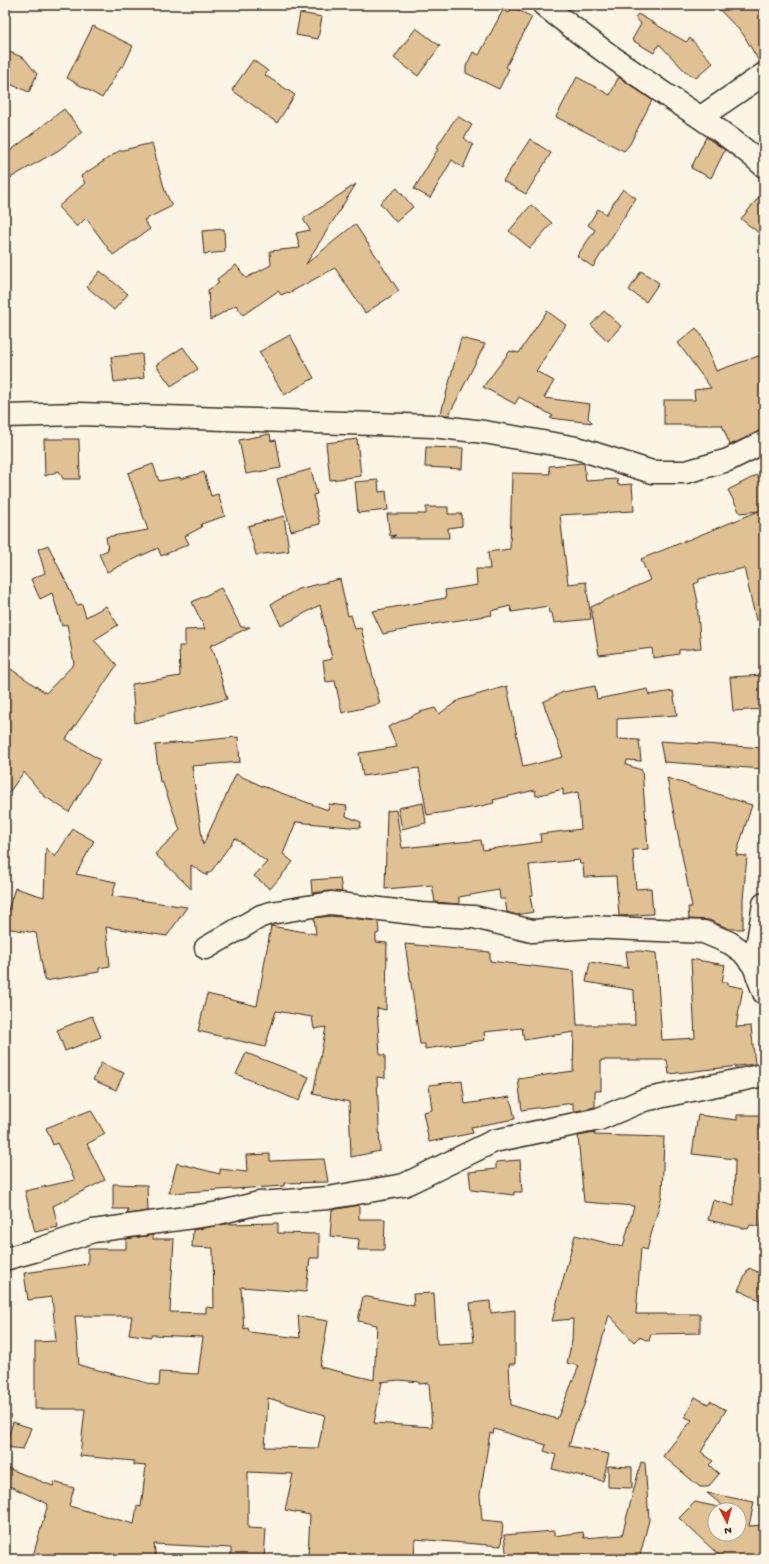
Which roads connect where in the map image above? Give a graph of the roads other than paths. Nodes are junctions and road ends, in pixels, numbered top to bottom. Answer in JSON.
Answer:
{"nodes":[{"id":1,"x":544,"y":5,"type":"edge"},
{"id":2,"x":764,"y":74,"type":"edge"},
{"id":3,"x":701,"y":117,"type":"junction"},
{"id":4,"x":764,"y":166,"type":"edge"},
{"id":5,"x":5,"y":416,"type":"edge"},
{"id":6,"x":764,"y":442,"type":"edge"},
{"id":7,"x":764,"y":904,"type":"edge"},
{"id":8,"x":206,"y":948,"type":"dead end"},
{"id":9,"x":754,"y":966,"type":"junction"},
{"id":10,"x":764,"y":993,"type":"edge"},
{"id":11,"x":764,"y":1075,"type":"edge"},
{"id":12,"x":5,"y":1259,"type":"edge"}],
"edges":[{"from":1,"to":3,"type":"street"},
{"from":2,"to":3,"type":"street"},
{"from":3,"to":4,"type":"street"},
{"from":5,"to":6,"type":"street"},
{"from":7,"to":9,"type":"street"},
{"from":8,"to":9,"type":"street"},
{"from":9,"to":10,"type":"street"},
{"from":11,"to":12,"type":"street"}]}
